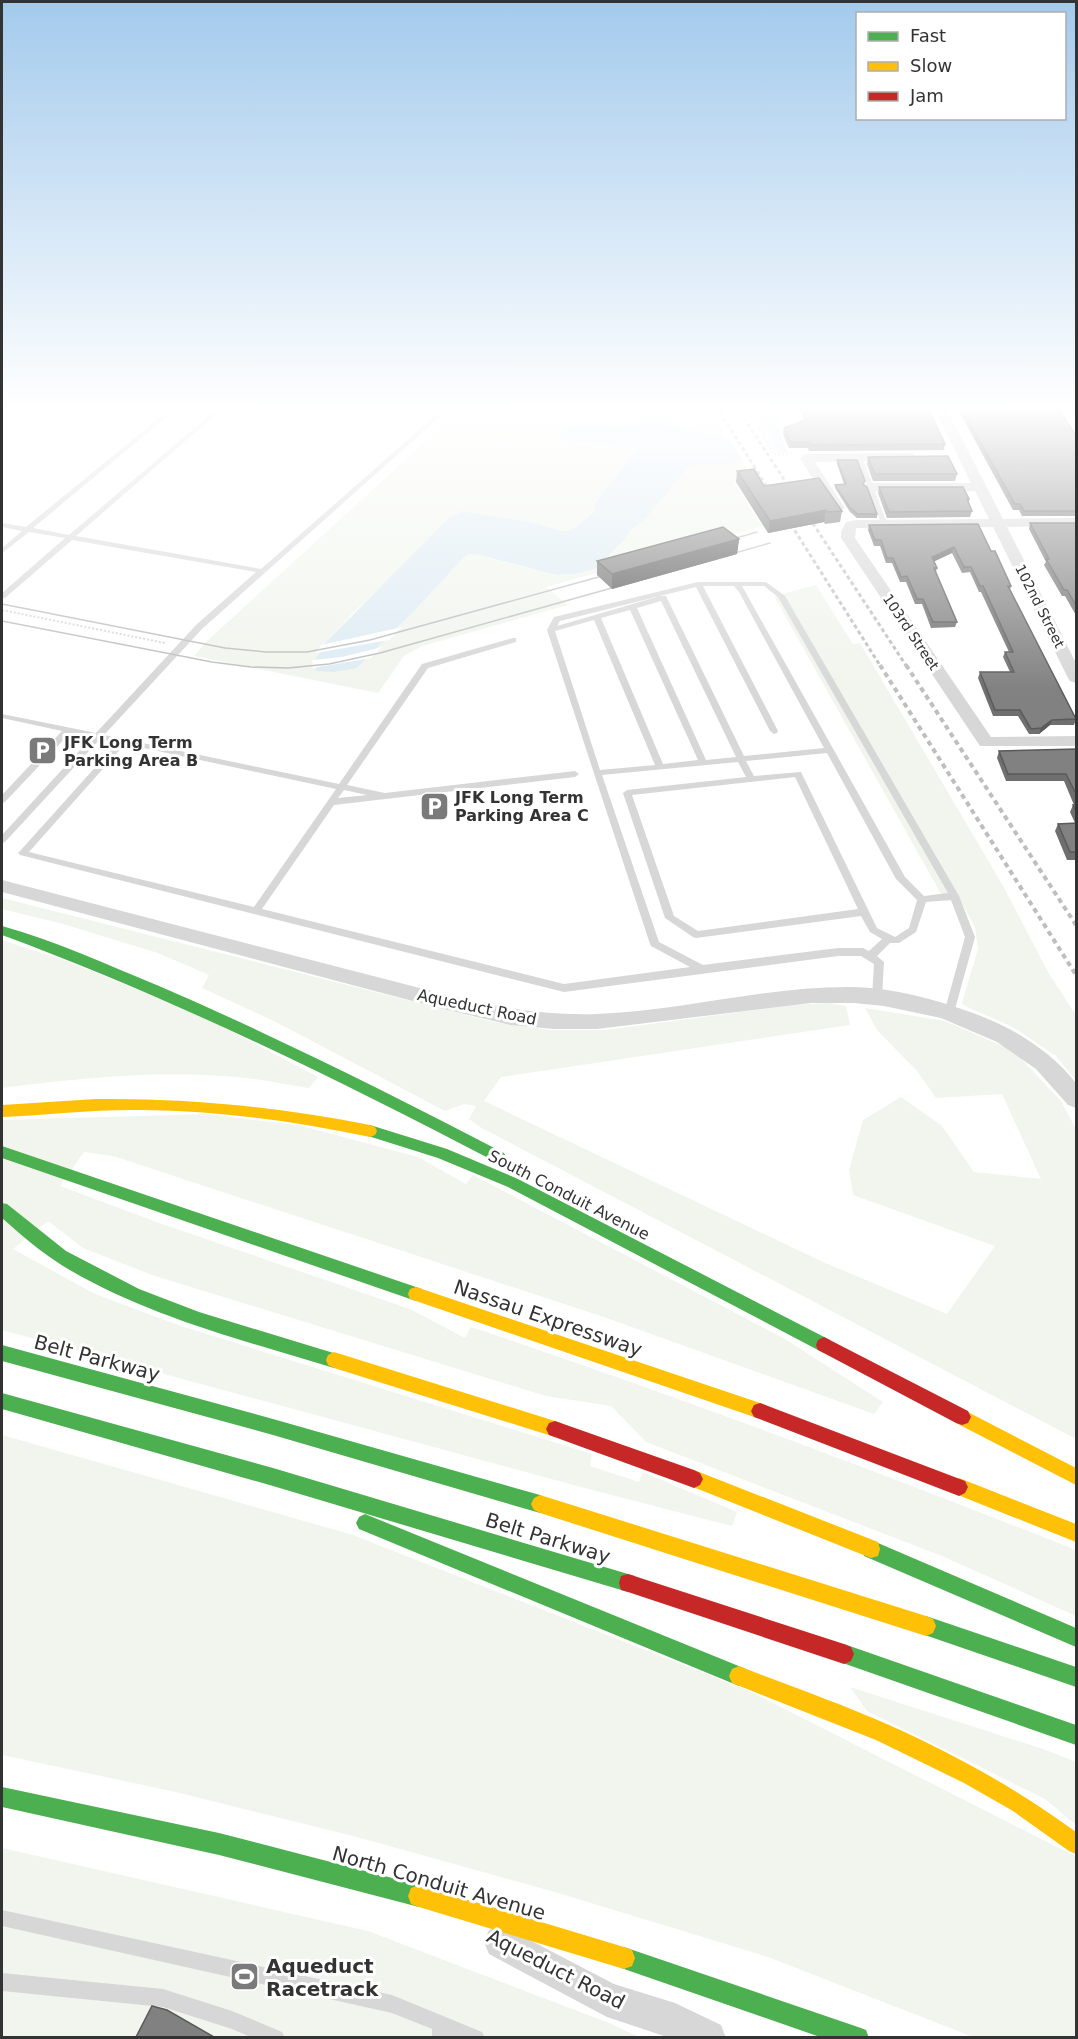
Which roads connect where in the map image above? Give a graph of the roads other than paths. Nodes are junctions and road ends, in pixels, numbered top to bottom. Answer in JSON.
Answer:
{"nodes":[{"id":1,"x":62,"y":501,"type":"edge"},
{"id":2,"x":112,"y":501,"type":"edge"},
{"id":3,"x":341,"y":501,"type":"edge"},
{"id":4,"x":833,"y":501,"type":"edge"},
{"id":5,"x":876,"y":501,"type":"edge"},
{"id":6,"x":987,"y":501,"type":"edge"},
{"id":7,"x":998,"y":522,"type":"junction"},
{"id":8,"x":1077,"y":522,"type":"edge"},
{"id":9,"x":884,"y":523,"type":"junction"},
{"id":10,"x":854,"y":524,"type":"junction"},
{"id":11,"x":2,"y":525,"type":"edge"},
{"id":12,"x":28,"y":529,"type":"junction"},
{"id":13,"x":70,"y":537,"type":"junction"},
{"id":14,"x":2,"y":551,"type":"edge"},
{"id":15,"x":261,"y":571,"type":"junction"},
{"id":16,"x":735,"y":583,"type":"junction"},
{"id":17,"x":698,"y":584,"type":"junction"},
{"id":18,"x":2,"y":596,"type":"edge"},
{"id":19,"x":633,"y":607,"type":"junction"},
{"id":20,"x":597,"y":617,"type":"junction"},
{"id":21,"x":551,"y":630,"type":"junction"},
{"id":22,"x":513,"y":640,"type":"dead end"},
{"id":23,"x":1077,"y":678,"type":"edge"},
{"id":24,"x":2,"y":716,"type":"edge"},
{"id":25,"x":69,"y":730,"type":"junction"},
{"id":26,"x":774,"y":731,"type":"dead end"},
{"id":27,"x":96,"y":736,"type":"junction"},
{"id":28,"x":123,"y":741,"type":"junction"},
{"id":29,"x":1077,"y":741,"type":"edge"},
{"id":30,"x":829,"y":750,"type":"junction"},
{"id":31,"x":741,"y":758,"type":"junction"},
{"id":32,"x":703,"y":762,"type":"junction"},
{"id":33,"x":660,"y":767,"type":"junction"},
{"id":34,"x":597,"y":773,"type":"junction"},
{"id":35,"x":575,"y":774,"type":"dead end"},
{"id":36,"x":751,"y":779,"type":"junction"},
{"id":37,"x":342,"y":787,"type":"junction"},
{"id":38,"x":385,"y":796,"type":"junction"},
{"id":39,"x":2,"y":800,"type":"edge"},
{"id":40,"x":332,"y":802,"type":"junction"},
{"id":41,"x":2,"y":840,"type":"edge"},
{"id":42,"x":2,"y":886,"type":"edge"},
{"id":43,"x":954,"y":896,"type":"junction"},
{"id":44,"x":922,"y":899,"type":"junction"},
{"id":45,"x":256,"y":911,"type":"junction"},
{"id":46,"x":863,"y":912,"type":"junction"},
{"id":47,"x":2,"y":930,"type":"edge"},
{"id":48,"x":889,"y":938,"type":"junction"},
{"id":49,"x":870,"y":956,"type":"junction"},
{"id":50,"x":702,"y":969,"type":"junction"},
{"id":51,"x":877,"y":997,"type":"junction"},
{"id":52,"x":949,"y":1013,"type":"junction"},
{"id":53,"x":1077,"y":1099,"type":"edge"},
{"id":54,"x":2,"y":1111,"type":"edge"},
{"id":55,"x":2,"y":1152,"type":"edge"},
{"id":56,"x":511,"y":1163,"type":"dead end"},
{"id":57,"x":2,"y":1209,"type":"edge"},
{"id":58,"x":632,"y":1229,"type":"dead end"},
{"id":59,"x":736,"y":1299,"type":"junction"},
{"id":60,"x":2,"y":1353,"type":"edge"},
{"id":61,"x":2,"y":1401,"type":"edge"},
{"id":62,"x":208,"y":1458,"type":"junction"},
{"id":63,"x":1077,"y":1477,"type":"edge"},
{"id":64,"x":1077,"y":1533,"type":"edge"},
{"id":65,"x":1077,"y":1638,"type":"edge"},
{"id":66,"x":1077,"y":1677,"type":"edge"},
{"id":67,"x":1077,"y":1736,"type":"edge"},
{"id":68,"x":2,"y":1797,"type":"edge"},
{"id":69,"x":1077,"y":1844,"type":"edge"},
{"id":70,"x":408,"y":1892,"type":"junction"},
{"id":71,"x":2,"y":1917,"type":"edge"},
{"id":72,"x":2,"y":1982,"type":"edge"},
{"id":73,"x":441,"y":2030,"type":"edge"},
{"id":74,"x":256,"y":2034,"type":"edge"},
{"id":75,"x":276,"y":2037,"type":"edge"},
{"id":76,"x":476,"y":2037,"type":"edge"},
{"id":77,"x":708,"y":2037,"type":"edge"},
{"id":78,"x":858,"y":2037,"type":"edge"}],
"edges":[{"from":1,"to":12,"type":"lane"},
{"from":2,"to":13,"type":"lane"},
{"from":3,"to":15,"type":"lane"},
{"from":4,"to":10,"type":"street"},
{"from":5,"to":9,"type":"lane"},
{"from":6,"to":7,"type":"street","name":"102nd Street"},
{"from":7,"to":8,"type":"street"},
{"from":7,"to":9,"type":"street"},
{"from":7,"to":23,"type":"street","name":"102nd Street"},
{"from":9,"to":10,"type":"street"},
{"from":10,"to":29,"type":"street","name":"103rd Street"},
{"from":11,"to":12,"type":"lane"},
{"from":12,"to":13,"type":"lane"},
{"from":12,"to":14,"type":"lane"},
{"from":13,"to":15,"type":"lane"},
{"from":13,"to":18,"type":"lane"},
{"from":15,"to":27,"type":"lane"},
{"from":16,"to":17,"type":"lane"},
{"from":16,"to":30,"type":"lane"},
{"from":16,"to":43,"type":"lane"},
{"from":17,"to":21,"type":"lane"},
{"from":17,"to":26,"type":"lane"},
{"from":19,"to":20,"type":"lane"},
{"from":19,"to":31,"type":"lane"},
{"from":19,"to":32,"type":"lane"},
{"from":20,"to":21,"type":"lane"},
{"from":20,"to":33,"type":"lane"},
{"from":21,"to":34,"type":"lane"},
{"from":22,"to":37,"type":"lane"},
{"from":24,"to":25,"type":"lane"},
{"from":25,"to":27,"type":"lane"},
{"from":25,"to":39,"type":"lane"},
{"from":27,"to":28,"type":"lane"},
{"from":27,"to":41,"type":"lane"},
{"from":28,"to":37,"type":"lane"},
{"from":28,"to":45,"type":"lane"},
{"from":30,"to":31,"type":"lane"},
{"from":30,"to":44,"type":"lane"},
{"from":31,"to":32,"type":"lane"},
{"from":31,"to":36,"type":"lane"},
{"from":32,"to":33,"type":"lane"},
{"from":33,"to":34,"type":"lane"},
{"from":34,"to":50,"type":"lane"},
{"from":35,"to":38,"type":"lane"},
{"from":36,"to":46,"type":"lane"},
{"from":36,"to":46,"type":"lane"},
{"from":37,"to":38,"type":"lane"},
{"from":37,"to":40,"type":"lane"},
{"from":38,"to":40,"type":"lane"},
{"from":40,"to":45,"type":"lane"},
{"from":42,"to":51,"type":"street","name":"Aqueduct Road"},
{"from":43,"to":44,"type":"lane"},
{"from":43,"to":52,"type":"lane"},
{"from":44,"to":48,"type":"lane"},
{"from":45,"to":50,"type":"lane"},
{"from":46,"to":48,"type":"lane"},
{"from":47,"to":56,"type":"main road"},
{"from":48,"to":49,"type":"lane"},
{"from":49,"to":50,"type":"lane"},
{"from":49,"to":51,"type":"lane"},
{"from":51,"to":52,"type":"street","name":"Aqueduct Road"},
{"from":52,"to":53,"type":"street","name":"Aqueduct Road"},
{"from":54,"to":59,"type":"main road","name":"South Conduit Avenue"},
{"from":55,"to":64,"type":"main road","name":"Nassau Expressway"},
{"from":57,"to":65,"type":"main road"},
{"from":58,"to":59,"type":"main road"},
{"from":59,"to":63,"type":"main road","name":"South Conduit Avenue"},
{"from":60,"to":66,"type":"main road","name":"Belt Parkway"},
{"from":61,"to":62,"type":"main road","name":"Belt Parkway"},
{"from":62,"to":67,"type":"main road","name":"Belt Parkway"},
{"from":62,"to":69,"type":"main road"},
{"from":68,"to":70,"type":"main road","name":"North Conduit Avenue"},
{"from":70,"to":77,"type":"street","name":"Aqueduct Road"},
{"from":70,"to":78,"type":"main road","name":"North Conduit Avenue"},
{"from":71,"to":73,"type":"lane"},
{"from":72,"to":74,"type":"lane"},
{"from":73,"to":76,"type":"lane"},
{"from":74,"to":75,"type":"lane"}]}
